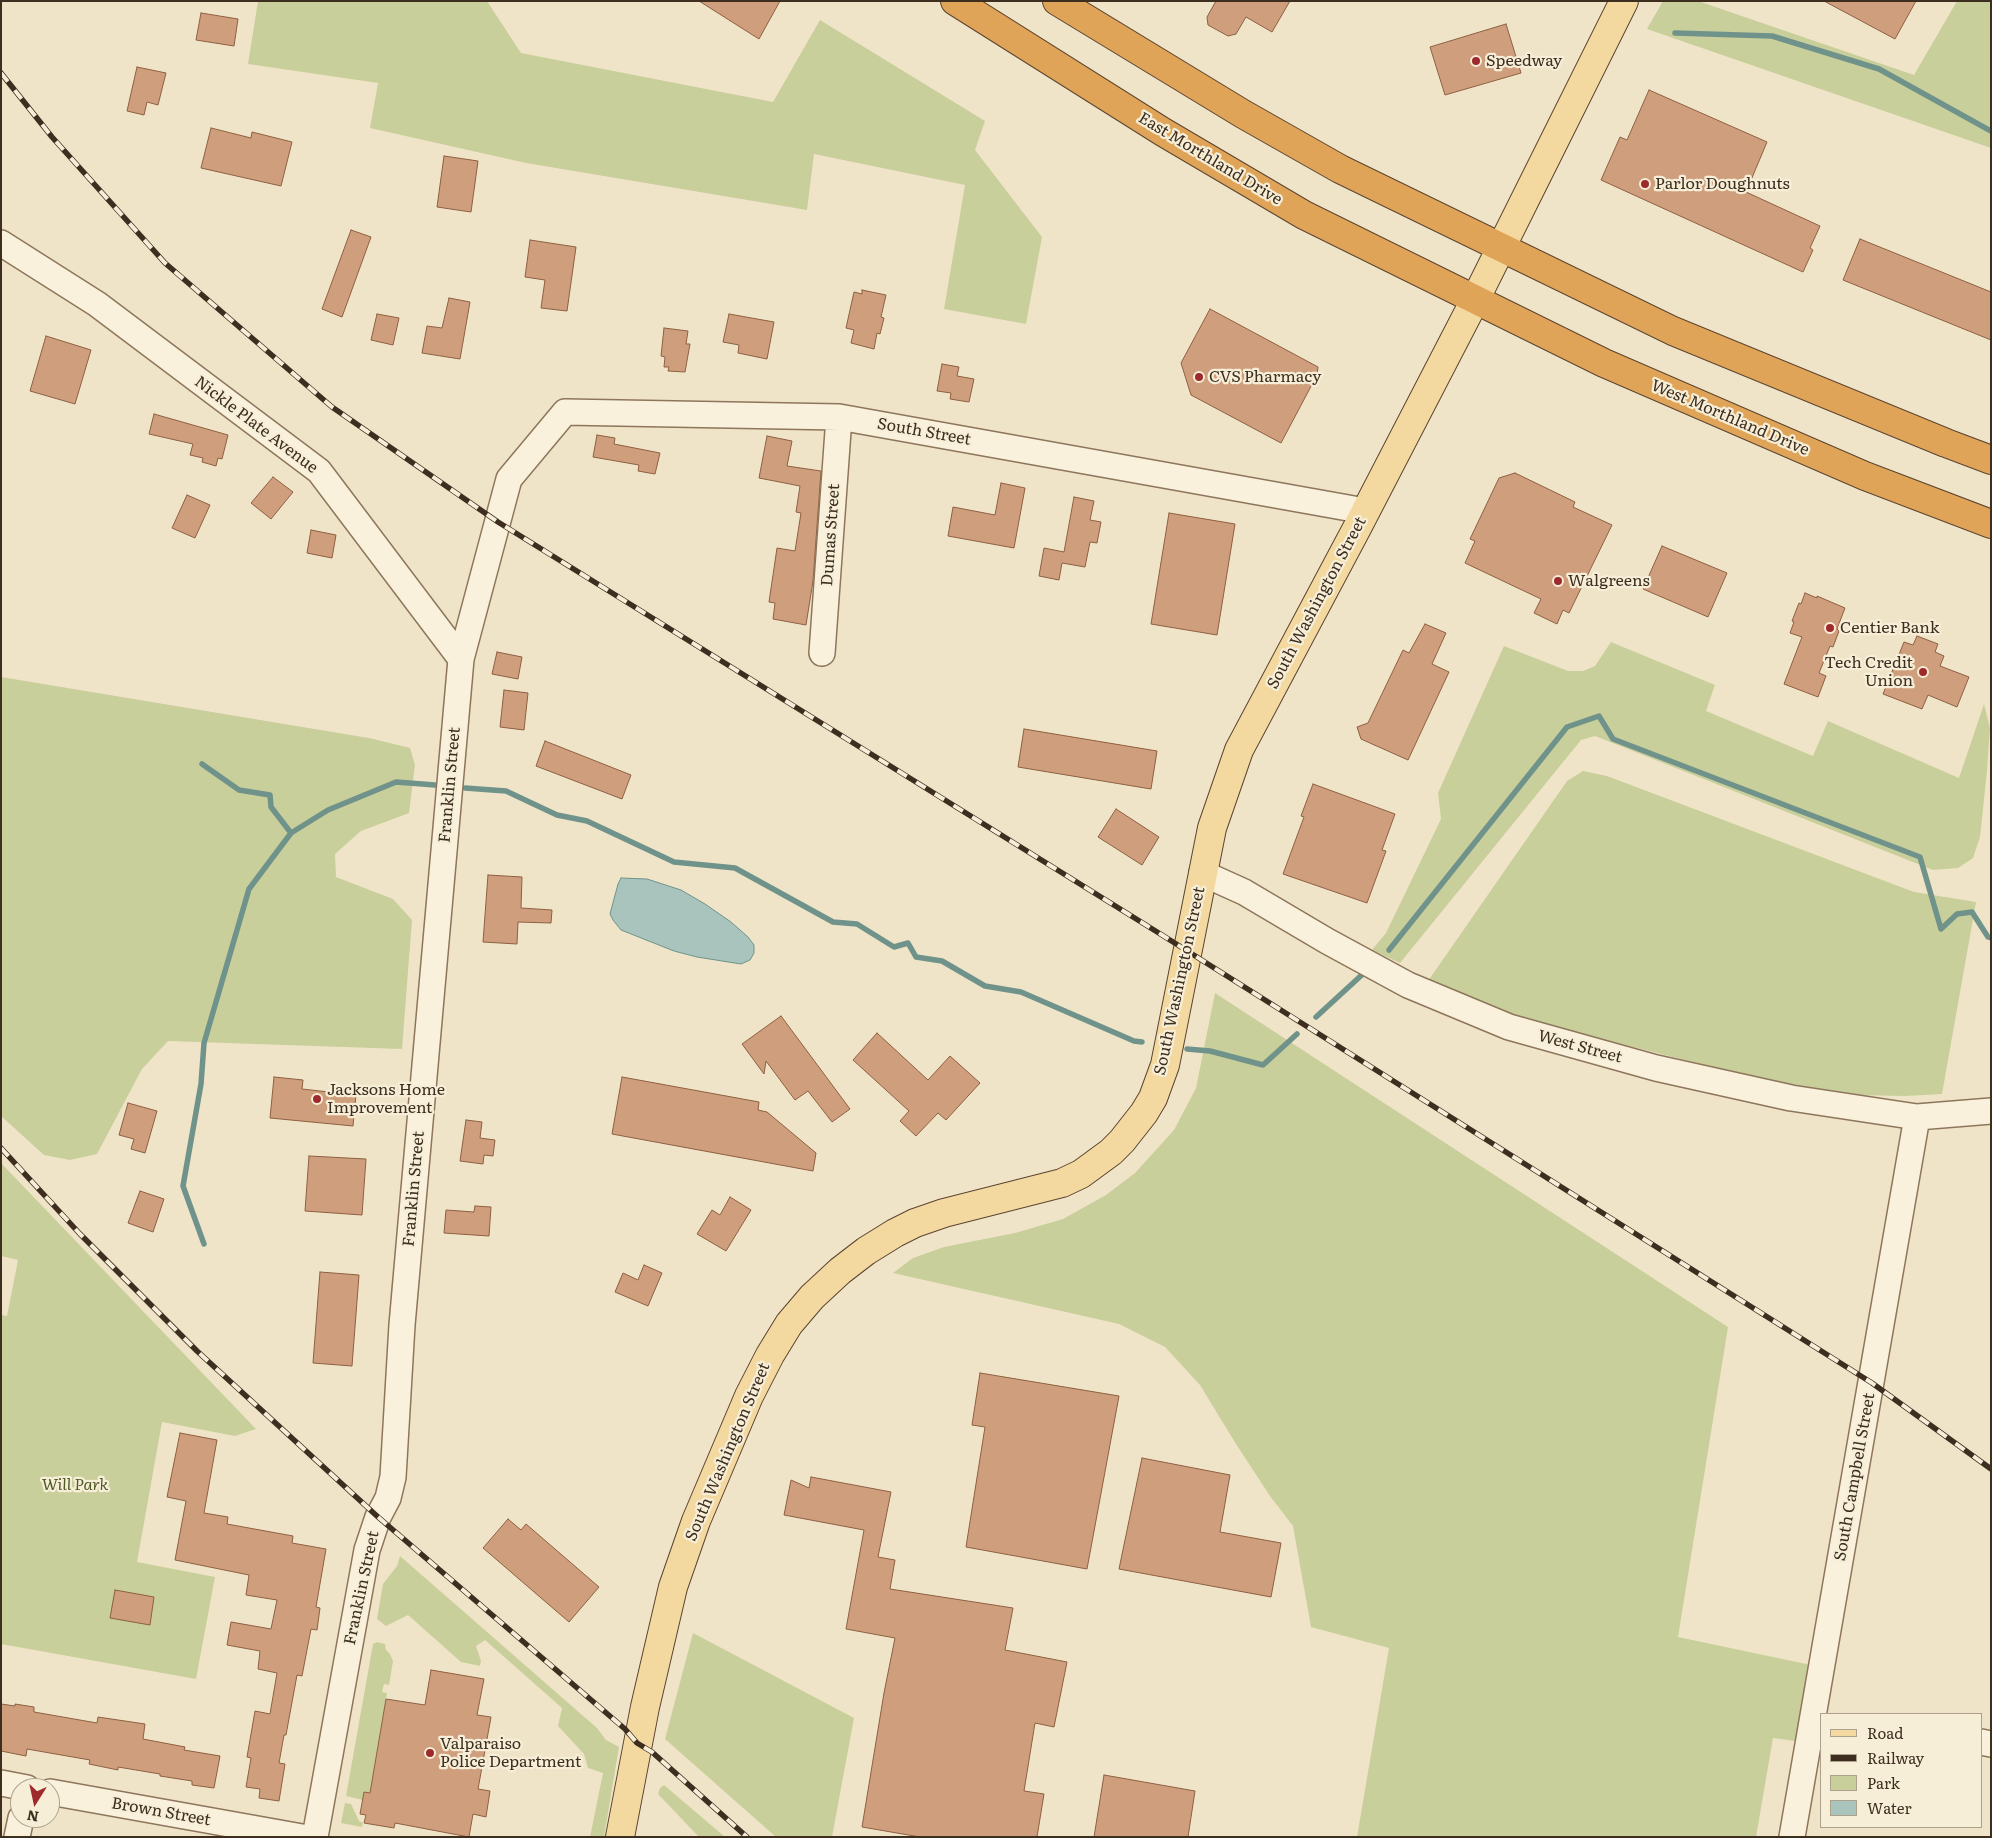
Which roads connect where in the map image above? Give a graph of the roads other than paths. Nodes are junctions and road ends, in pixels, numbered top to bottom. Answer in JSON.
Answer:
{"nodes":[{"id":1,"x":955,"y":1,"type":"edge"},
{"id":2,"x":1057,"y":1,"type":"edge"},
{"id":3,"x":1624,"y":1,"type":"edge"},
{"id":4,"x":1,"y":243,"type":"edge"},
{"id":5,"x":1500,"y":248,"type":"junction"},
{"id":6,"x":1475,"y":300,"type":"junction"},
{"id":7,"x":839,"y":417,"type":"junction"},
{"id":8,"x":1991,"y":460,"type":"edge"},
{"id":9,"x":509,"y":479,"type":"joint"},
{"id":10,"x":1365,"y":511,"type":"junction"},
{"id":11,"x":1991,"y":524,"type":"edge"},
{"id":12,"x":822,"y":653,"type":"dead end"},
{"id":13,"x":461,"y":659,"type":"junction"},
{"id":14,"x":1202,"y":873,"type":"junction"},
{"id":15,"x":1991,"y":1111,"type":"edge"},
{"id":16,"x":1917,"y":1117,"type":"junction"},
{"id":17,"x":1818,"y":1714,"type":"edge"},
{"id":18,"x":60,"y":1794,"type":"edge"},
{"id":19,"x":302,"y":1837,"type":"edge"},
{"id":20,"x":315,"y":1837,"type":"edge"},
{"id":21,"x":620,"y":1837,"type":"edge"},
{"id":22,"x":1792,"y":1837,"type":"edge"}],
"edges":[{"from":1,"to":6,"type":"highway","name":"East Morthland Drive"},
{"from":2,"to":5,"type":"highway"},
{"from":3,"to":5,"type":"main road","name":"South Washington Street"},
{"from":4,"to":13,"type":"street","name":"Nickle Plate Avenue"},
{"from":5,"to":6,"type":"main road","name":"South Washington Street"},
{"from":5,"to":8,"type":"highway"},
{"from":6,"to":10,"type":"main road","name":"South Washington Street"},
{"from":6,"to":11,"type":"highway","name":"West Morthland Drive"},
{"from":7,"to":9,"type":"street","name":"South Street"},
{"from":7,"to":10,"type":"street","name":"South Street"},
{"from":7,"to":12,"type":"street","name":"Dumas Street"},
{"from":9,"to":13,"type":"street","name":"Franklin Street"},
{"from":10,"to":14,"type":"main road","name":"South Washington Street"},
{"from":13,"to":20,"type":"street","name":"Franklin Street"},
{"from":14,"to":16,"type":"street","name":"West Street"},
{"from":14,"to":21,"type":"main road","name":"South Washington Street"},
{"from":15,"to":16,"type":"street","name":"West Street"},
{"from":16,"to":17,"type":"street","name":"South Campbell Street"},
{"from":17,"to":22,"type":"street","name":"South Campbell Street"},
{"from":18,"to":19,"type":"street","name":"Brown Street"}]}
